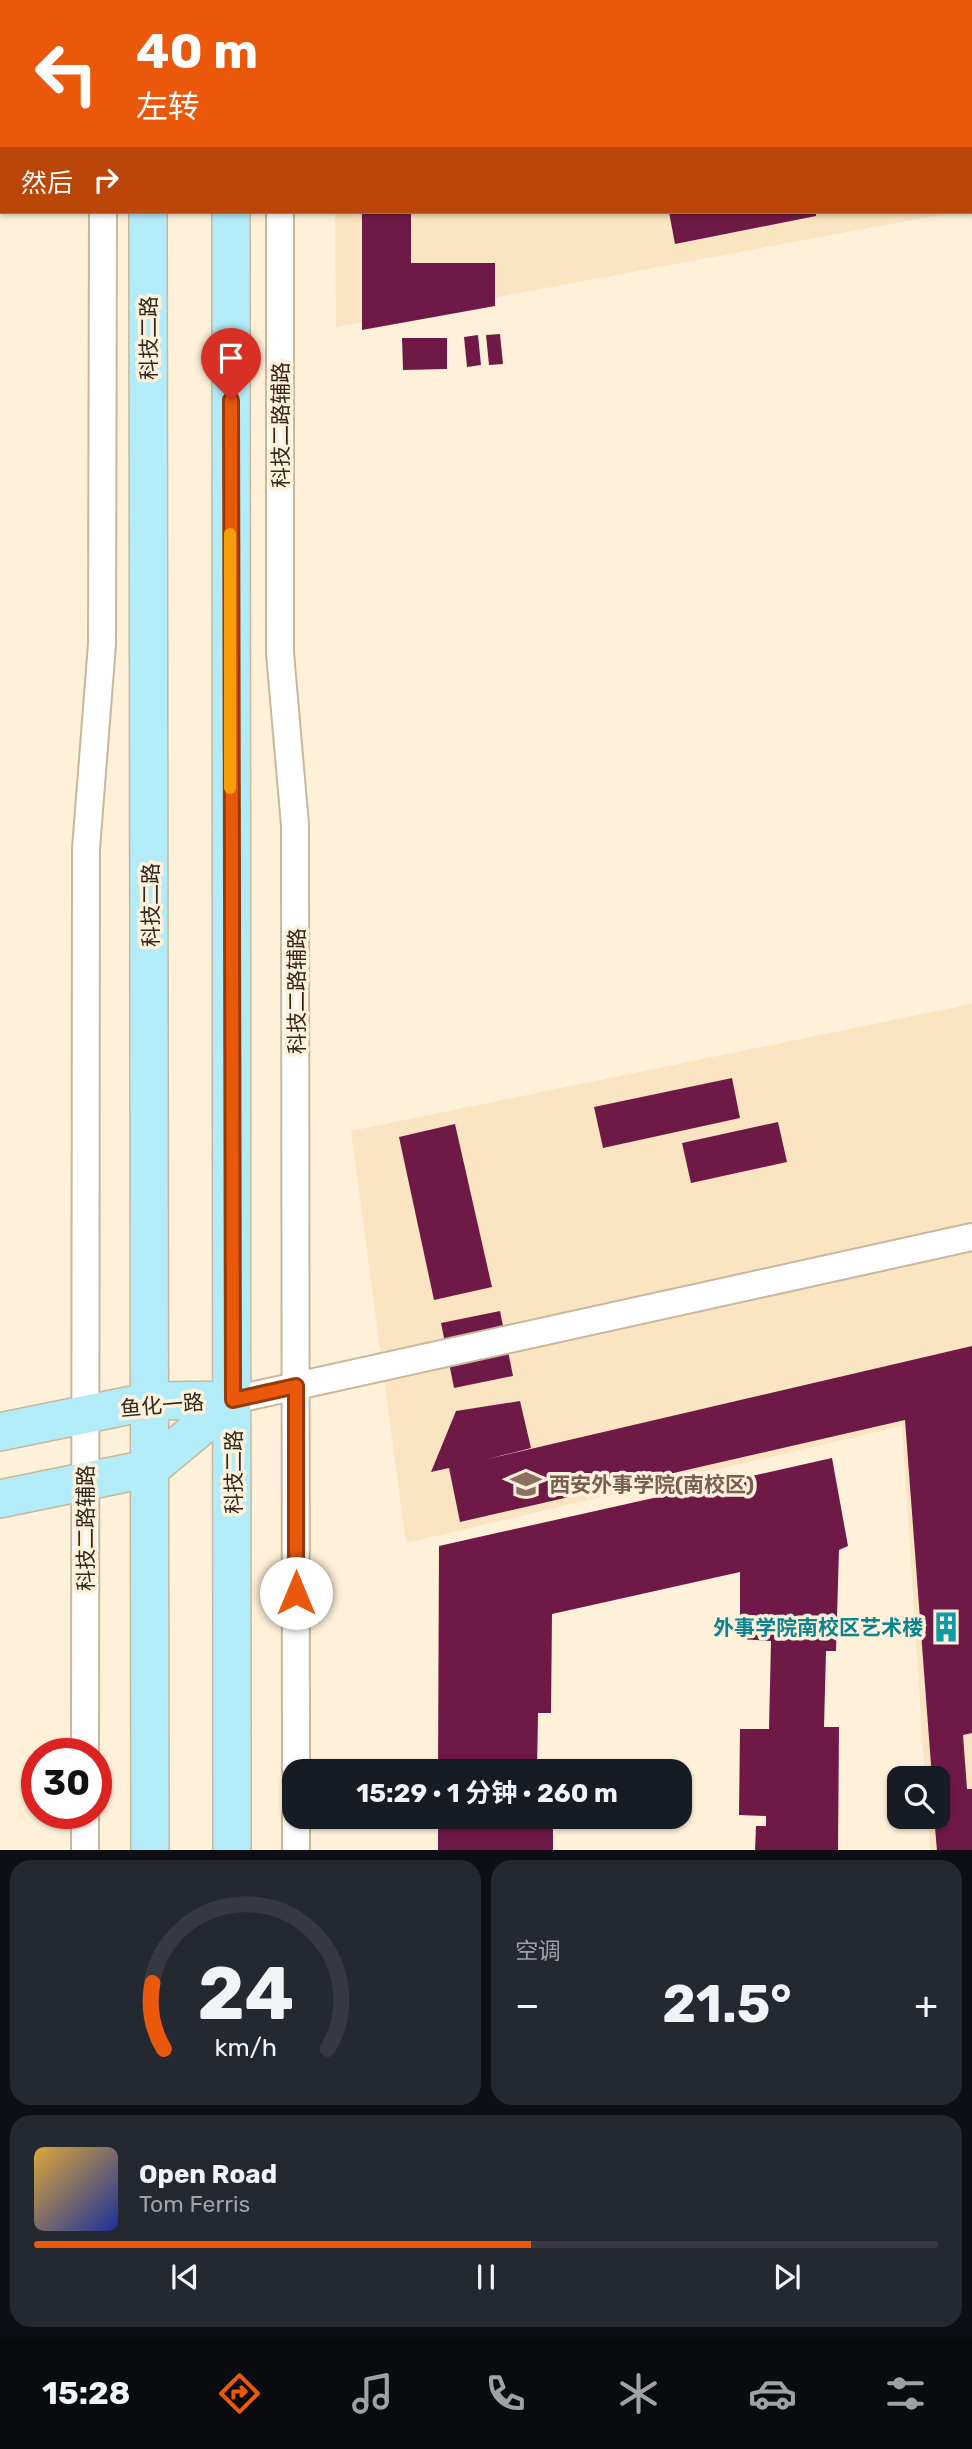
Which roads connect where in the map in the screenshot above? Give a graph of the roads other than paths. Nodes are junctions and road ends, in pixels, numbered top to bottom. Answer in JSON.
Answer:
{"nodes":[{"id":1,"x":103,"y":214,"type":"edge"},
{"id":2,"x":148,"y":214,"type":"edge"},
{"id":3,"x":231,"y":214,"type":"edge"},
{"id":4,"x":280,"y":214,"type":"edge"},
{"id":5,"x":972,"y":1237,"type":"edge"},
{"id":6,"x":296,"y":1386,"type":"junction"},
{"id":7,"x":233,"y":1400,"type":"junction"},
{"id":8,"x":151,"y":1401,"type":"junction"},
{"id":9,"x":86,"y":1414,"type":"junction"},
{"id":10,"x":0,"y":1432,"type":"edge"},
{"id":11,"x":151,"y":1468,"type":"junction"},
{"id":12,"x":86,"y":1481,"type":"junction"},
{"id":13,"x":0,"y":1499,"type":"edge"},
{"id":14,"x":85,"y":1738,"type":"edge"},
{"id":15,"x":296,"y":1759,"type":"edge"},
{"id":16,"x":85,"y":1829,"type":"edge"},
{"id":17,"x":296,"y":1829,"type":"edge"},
{"id":18,"x":85,"y":1850,"type":"edge"},
{"id":19,"x":150,"y":1850,"type":"edge"},
{"id":20,"x":232,"y":1850,"type":"edge"},
{"id":21,"x":296,"y":1850,"type":"edge"}],
"edges":[{"from":1,"to":9,"type":"street","name":"科技二路辅路"},
{"from":2,"to":8,"type":"main road","name":"科技二路"},
{"from":3,"to":7,"type":"main road","name":"科技二路"},
{"from":4,"to":6,"type":"street","name":"科技二路辅路"},
{"from":5,"to":6,"type":"street"},
{"from":6,"to":7,"type":"street"},
{"from":6,"to":15,"type":"street","name":"科技二路辅路"},
{"from":7,"to":8,"type":"main road","name":"鱼化一路"},
{"from":7,"to":11,"type":"main road","name":"鱼化一路"},
{"from":7,"to":20,"type":"main road","name":"科技二路"},
{"from":8,"to":9,"type":"main road","name":"鱼化一路"},
{"from":8,"to":11,"type":"main road","name":"科技二路"},
{"from":9,"to":10,"type":"main road","name":"鱼化一路"},
{"from":9,"to":12,"type":"street","name":"科技二路辅路"},
{"from":11,"to":12,"type":"main road","name":"鱼化一路"},
{"from":11,"to":19,"type":"main road","name":"科技二路"},
{"from":12,"to":13,"type":"main road","name":"鱼化一路"},
{"from":12,"to":14,"type":"street","name":"科技二路辅路"},
{"from":16,"to":18,"type":"street"},
{"from":17,"to":21,"type":"street"}]}
